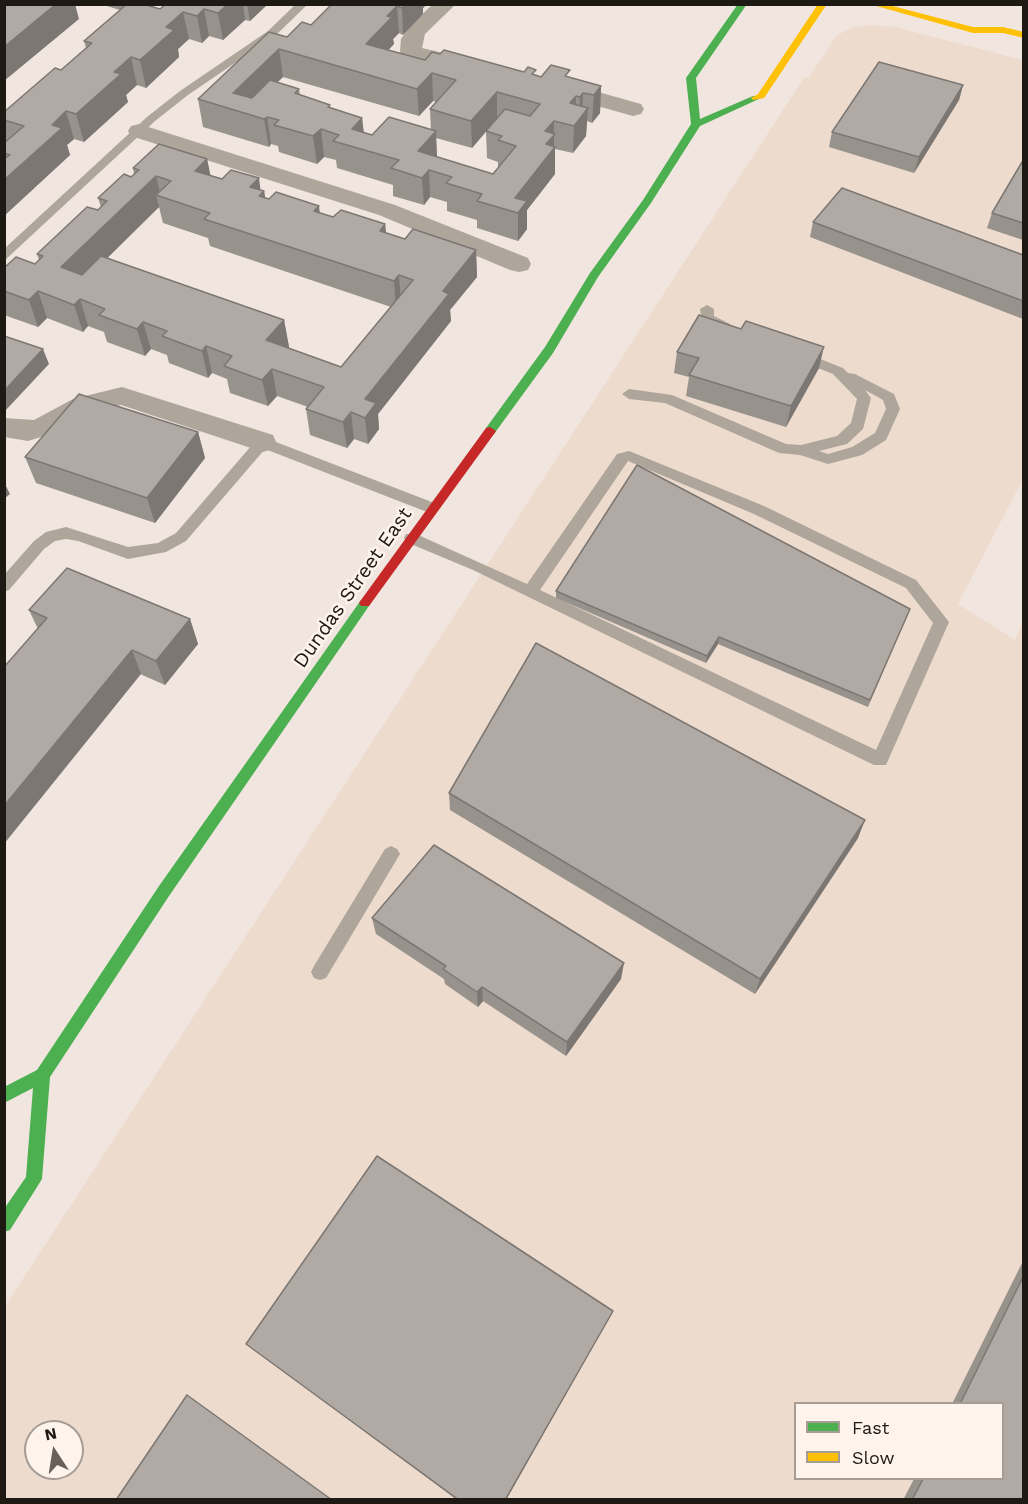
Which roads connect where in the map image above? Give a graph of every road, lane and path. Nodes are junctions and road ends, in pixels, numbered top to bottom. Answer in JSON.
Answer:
{"nodes":[{"id":1,"x":303,"y":4,"type":"edge"},
{"id":2,"x":446,"y":4,"type":"edge"},
{"id":3,"x":743,"y":4,"type":"edge"},
{"id":4,"x":823,"y":4,"type":"edge"},
{"id":5,"x":873,"y":4,"type":"edge"},
{"id":6,"x":985,"y":15,"type":"dead end"},
{"id":7,"x":1003,"y":30,"type":"junction"},
{"id":8,"x":1023,"y":35,"type":"edge"},
{"id":9,"x":493,"y":72,"type":"edge"},
{"id":10,"x":538,"y":83,"type":"edge"},
{"id":11,"x":633,"y":109,"type":"dead end"},
{"id":12,"x":696,"y":124,"type":"junction"},
{"id":13,"x":139,"y":131,"type":"junction"},
{"id":14,"x":4,"y":257,"type":"edge"},
{"id":15,"x":519,"y":264,"type":"dead end"},
{"id":16,"x":707,"y":309,"type":"dead end"},
{"id":17,"x":744,"y":335,"type":"edge"},
{"id":18,"x":786,"y":351,"type":"edge"},
{"id":19,"x":838,"y":371,"type":"junction"},
{"id":20,"x":629,"y":394,"type":"dead end"},
{"id":21,"x":4,"y":427,"type":"edge"},
{"id":22,"x":263,"y":442,"type":"junction"},
{"id":23,"x":801,"y":450,"type":"junction"},
{"id":24,"x":432,"y":508,"type":"junction"},
{"id":25,"x":411,"y":538,"type":"junction"},
{"id":26,"x":4,"y":586,"type":"edge"},
{"id":27,"x":530,"y":592,"type":"junction"},
{"id":28,"x":391,"y":854,"type":"dead end"},
{"id":29,"x":320,"y":972,"type":"dead end"},
{"id":30,"x":42,"y":1075,"type":"junction"},
{"id":31,"x":4,"y":1096,"type":"edge"},
{"id":32,"x":4,"y":1224,"type":"edge"}],
"edges":[{"from":1,"to":13,"type":"lane"},
{"from":2,"to":9,"type":"street"},
{"from":3,"to":12,"type":"main road"},
{"from":4,"to":12,"type":"main road"},
{"from":5,"to":7,"type":"main road"},
{"from":6,"to":7,"type":"main road"},
{"from":7,"to":8,"type":"main road"},
{"from":10,"to":11,"type":"street"},
{"from":12,"to":24,"type":"main road","name":"Dundas Street East"},
{"from":13,"to":14,"type":"lane"},
{"from":13,"to":15,"type":"street"},
{"from":16,"to":17,"type":"lane"},
{"from":18,"to":19,"type":"lane"},
{"from":19,"to":23,"type":"lane"},
{"from":19,"to":23,"type":"lane"},
{"from":20,"to":23,"type":"lane"},
{"from":21,"to":22,"type":"street"},
{"from":22,"to":24,"type":"lane"},
{"from":22,"to":26,"type":"lane"},
{"from":24,"to":25,"type":"main road","name":"Dundas Street East"},
{"from":25,"to":27,"type":"lane"},
{"from":25,"to":30,"type":"main road","name":"Dundas Street East"},
{"from":27,"to":27,"type":"lane"},
{"from":28,"to":29,"type":"lane"},
{"from":30,"to":31,"type":"main road","name":"Dundas Street East"},
{"from":30,"to":32,"type":"main road","name":"Dundas Street East"}]}
